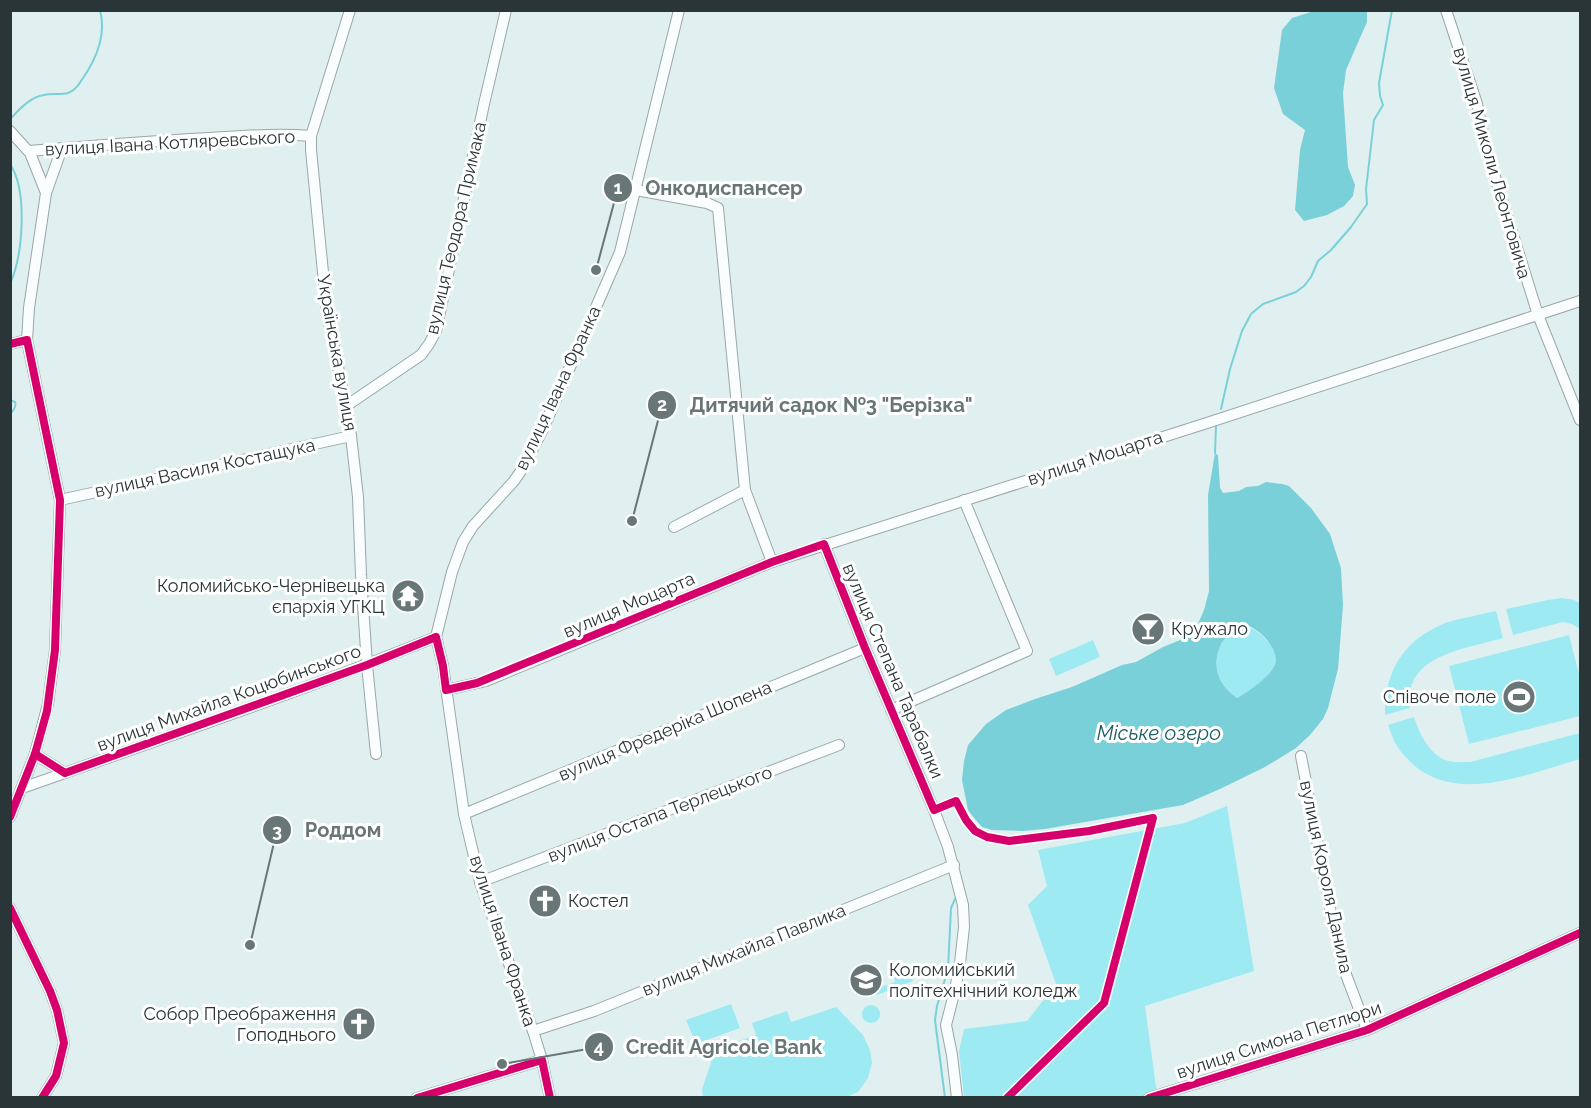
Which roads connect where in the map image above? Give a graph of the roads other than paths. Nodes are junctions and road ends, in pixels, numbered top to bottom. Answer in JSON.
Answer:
{"nodes":[{"id":1,"x":350,"y":10,"type":"edge"},
{"id":2,"x":506,"y":10,"type":"edge"},
{"id":3,"x":680,"y":10,"type":"edge"},
{"id":4,"x":1446,"y":10,"type":"edge"},
{"id":5,"x":11,"y":131,"type":"edge"},
{"id":6,"x":311,"y":136,"type":"junction"},
{"id":7,"x":62,"y":148,"type":"junction"},
{"id":8,"x":29,"y":151,"type":"junction"},
{"id":9,"x":636,"y":190,"type":"junction"},
{"id":10,"x":46,"y":193,"type":"junction"},
{"id":11,"x":1581,"y":301,"type":"edge"},
{"id":12,"x":1538,"y":315,"type":"junction"},
{"id":13,"x":27,"y":340,"type":"junction"},
{"id":14,"x":10,"y":344,"type":"edge"},
{"id":15,"x":346,"y":406,"type":"junction"},
{"id":16,"x":1581,"y":420,"type":"edge"},
{"id":17,"x":351,"y":436,"type":"junction"},
{"id":18,"x":745,"y":490,"type":"junction"},
{"id":19,"x":60,"y":500,"type":"junction"},
{"id":20,"x":964,"y":500,"type":"junction"},
{"id":21,"x":674,"y":527,"type":"dead end"},
{"id":22,"x":824,"y":544,"type":"junction"},
{"id":23,"x":772,"y":562,"type":"junction"},
{"id":24,"x":436,"y":637,"type":"junction"},
{"id":25,"x":865,"y":648,"type":"junction"},
{"id":26,"x":367,"y":665,"type":"junction"},
{"id":27,"x":446,"y":690,"type":"junction"},
{"id":28,"x":891,"y":710,"type":"junction"},
{"id":29,"x":839,"y":745,"type":"dead end"},
{"id":30,"x":35,"y":754,"type":"junction"},
{"id":31,"x":376,"y":754,"type":"dead end"},
{"id":32,"x":1301,"y":756,"type":"dead end"},
{"id":33,"x":65,"y":773,"type":"junction"},
{"id":34,"x":22,"y":788,"type":"junction"},
{"id":35,"x":464,"y":814,"type":"junction"},
{"id":36,"x":10,"y":817,"type":"edge"},
{"id":37,"x":954,"y":865,"type":"junction"},
{"id":38,"x":480,"y":882,"type":"junction"},
{"id":39,"x":10,"y":908,"type":"edge"},
{"id":40,"x":1581,"y":933,"type":"edge"},
{"id":41,"x":1367,"y":1030,"type":"junction"},
{"id":42,"x":533,"y":1031,"type":"junction"},
{"id":43,"x":542,"y":1060,"type":"junction"},
{"id":44,"x":1154,"y":1097,"type":"edge"},
{"id":45,"x":42,"y":1098,"type":"edge"},
{"id":46,"x":417,"y":1098,"type":"edge"},
{"id":47,"x":550,"y":1098,"type":"edge"},
{"id":48,"x":957,"y":1098,"type":"edge"}],
"edges":[{"from":1,"to":6,"type":"street","name":"Українська вулиця"},
{"from":2,"to":15,"type":"street","name":"вулиця Теодора Примака"},
{"from":3,"to":9,"type":"street","name":"вулиця Івана Франка"},
{"from":4,"to":12,"type":"street","name":"вулиця Миколи Леонтовича"},
{"from":5,"to":8,"type":"street"},
{"from":6,"to":7,"type":"street","name":"вулиця Івана Котляревського"},
{"from":6,"to":15,"type":"street","name":"Українська вулиця"},
{"from":7,"to":8,"type":"street","name":"вулиця Івана Котляревського"},
{"from":7,"to":10,"type":"street"},
{"from":8,"to":10,"type":"street"},
{"from":9,"to":18,"type":"street"},
{"from":9,"to":24,"type":"street","name":"вулиця Івана Франка"},
{"from":10,"to":13,"type":"street"},
{"from":11,"to":12,"type":"street","name":"вулиця Моцарта"},
{"from":12,"to":16,"type":"street","name":"вулиця Миколи Леонтовича"},
{"from":12,"to":20,"type":"street","name":"вулиця Моцарта"},
{"from":13,"to":14,"type":"street"},
{"from":13,"to":19,"type":"street"},
{"from":15,"to":17,"type":"street","name":"Українська вулиця"},
{"from":17,"to":19,"type":"street","name":"вулиця Василя Костащука"},
{"from":17,"to":26,"type":"street","name":"Українська вулиця"},
{"from":18,"to":21,"type":"street"},
{"from":18,"to":23,"type":"street"},
{"from":19,"to":30,"type":"street"},
{"from":20,"to":22,"type":"street","name":"вулиця Моцарта"},
{"from":20,"to":28,"type":"street"},
{"from":22,"to":23,"type":"street","name":"вулиця Моцарта"},
{"from":22,"to":25,"type":"street","name":"вулиця Степана Тарабалки"},
{"from":23,"to":27,"type":"street","name":"вулиця Моцарта"},
{"from":24,"to":26,"type":"street","name":"вулиця Михайла Коцюбинського"},
{"from":24,"to":27,"type":"street","name":"вулиця Івана Франка"},
{"from":25,"to":28,"type":"street","name":"вулиця Степана Тарабалки"},
{"from":25,"to":35,"type":"street","name":"вулиця Фредеріка Шопена"},
{"from":26,"to":31,"type":"street","name":"Українська вулиця"},
{"from":26,"to":33,"type":"street","name":"вулиця Михайла Коцюбинського"},
{"from":27,"to":35,"type":"street","name":"вулиця Івана Франка"},
{"from":28,"to":37,"type":"street","name":"вулиця Степана Тарабалки"},
{"from":29,"to":38,"type":"street","name":"вулиця Остапа Терлецького"},
{"from":30,"to":33,"type":"street"},
{"from":30,"to":34,"type":"street"},
{"from":32,"to":41,"type":"street","name":"вулиця Короля Данила"},
{"from":33,"to":34,"type":"street","name":"вулиця Михайла Коцюбинського"},
{"from":34,"to":36,"type":"street"},
{"from":35,"to":38,"type":"street","name":"вулиця Івана Франка"},
{"from":37,"to":42,"type":"street","name":"вулиця Михайла Павлика"},
{"from":37,"to":48,"type":"street","name":"вулиця Степана Тарабалки"},
{"from":38,"to":42,"type":"street","name":"вулиця Івана Франка"},
{"from":39,"to":45,"type":"street"},
{"from":40,"to":41,"type":"street","name":"вулиця Симона Петлюри"},
{"from":41,"to":44,"type":"street","name":"вулиця Симона Петлюри"},
{"from":42,"to":43,"type":"street","name":"вулиця Івана Франка"},
{"from":43,"to":46,"type":"street"},
{"from":43,"to":47,"type":"street","name":"вулиця Івана Франка"}]}
